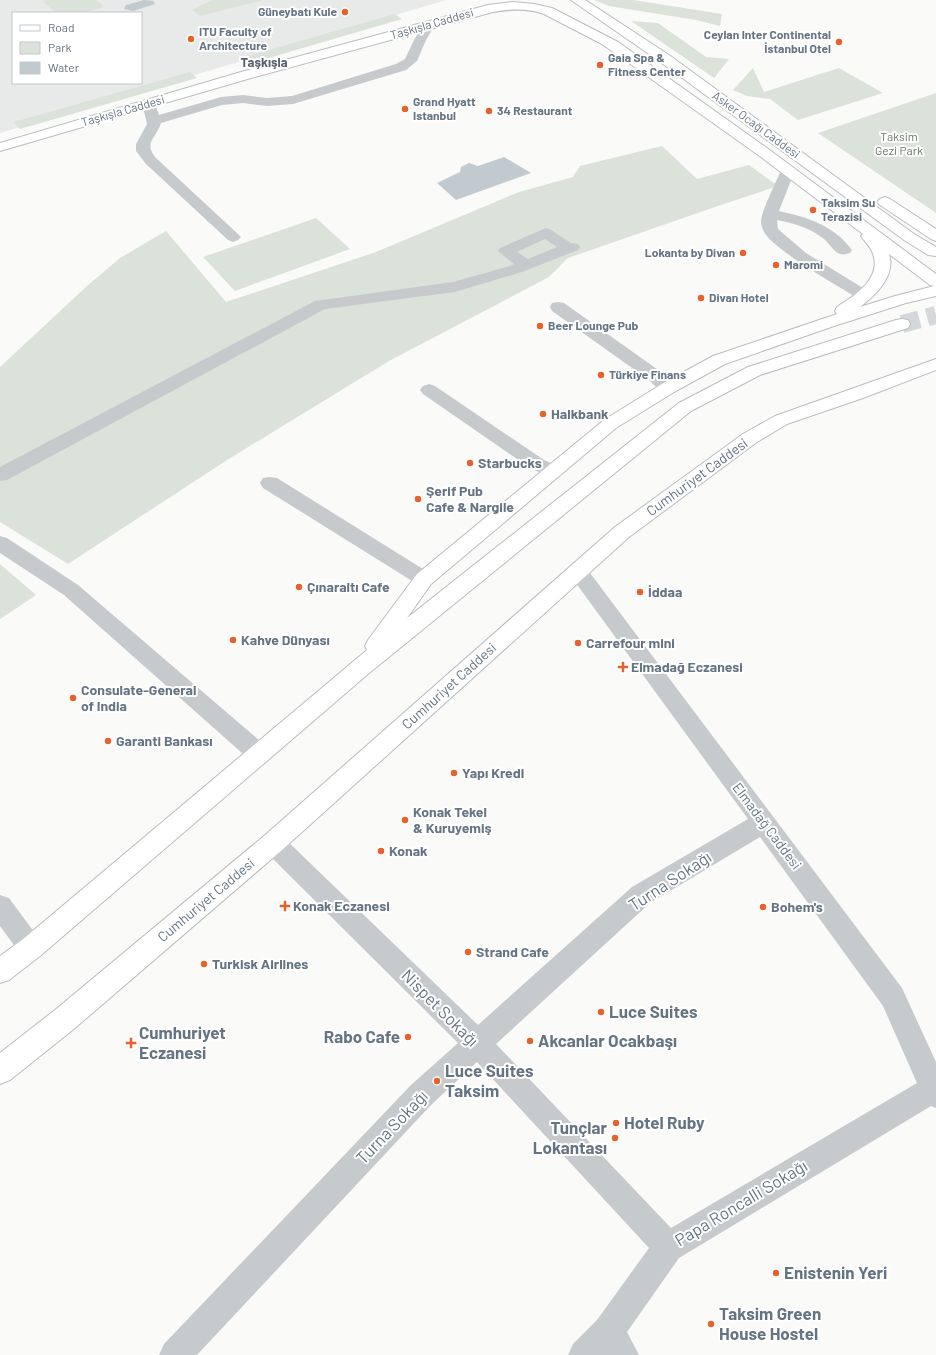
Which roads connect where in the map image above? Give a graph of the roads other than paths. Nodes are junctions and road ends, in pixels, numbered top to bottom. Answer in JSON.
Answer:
{"nodes":[{"id":1,"x":480,"y":0,"type":"edge"},
{"id":2,"x":542,"y":0,"type":"edge"},
{"id":3,"x":583,"y":2,"type":"edge"},
{"id":4,"x":429,"y":25,"type":"junction"},
{"id":5,"x":613,"y":45,"type":"junction"},
{"id":6,"x":664,"y":58,"type":"junction"},
{"id":7,"x":246,"y":74,"type":"junction"},
{"id":8,"x":149,"y":104,"type":"junction"},
{"id":9,"x":153,"y":120,"type":"junction"},
{"id":10,"x":0,"y":147,"type":"edge"},
{"id":11,"x":788,"y":170,"type":"junction"},
{"id":12,"x":855,"y":181,"type":"dead end"},
{"id":13,"x":874,"y":194,"type":"dead end"},
{"id":14,"x":771,"y":214,"type":"junction"},
{"id":15,"x":859,"y":223,"type":"junction"},
{"id":16,"x":936,"y":236,"type":"edge"},
{"id":17,"x":233,"y":237,"type":"dead end"},
{"id":18,"x":844,"y":250,"type":"dead end"},
{"id":19,"x":934,"y":252,"type":"dead end"},
{"id":20,"x":526,"y":265,"type":"junction"},
{"id":21,"x":936,"y":282,"type":"edge"},
{"id":22,"x":936,"y":291,"type":"edge"},
{"id":23,"x":865,"y":296,"type":"junction"},
{"id":24,"x":558,"y":307,"type":"dead end"},
{"id":25,"x":828,"y":322,"type":"junction"},
{"id":26,"x":902,"y":324,"type":"tunnel mouth"},
{"id":27,"x":936,"y":364,"type":"edge"},
{"id":28,"x":668,"y":388,"type":"junction"},
{"id":29,"x":429,"y":390,"type":"dead end"},
{"id":30,"x":553,"y":472,"type":"junction"},
{"id":31,"x":0,"y":475,"type":"edge"},
{"id":32,"x":270,"y":482,"type":"dead end"},
{"id":33,"x":0,"y":543,"type":"edge"},
{"id":34,"x":577,"y":570,"type":"junction"},
{"id":35,"x":424,"y":579,"type":"junction"},
{"id":36,"x":360,"y":668,"type":"junction"},
{"id":37,"x":259,"y":754,"type":"junction"},
{"id":38,"x":764,"y":822,"type":"junction"},
{"id":39,"x":273,"y":843,"type":"junction"},
{"id":40,"x":0,"y":906,"type":"edge"},
{"id":41,"x":31,"y":948,"type":"junction"},
{"id":42,"x":0,"y":972,"type":"edge"},
{"id":43,"x":478,"y":1044,"type":"junction"},
{"id":44,"x":0,"y":1070,"type":"edge"},
{"id":45,"x":934,"y":1091,"type":"edge"},
{"id":46,"x":668,"y":1247,"type":"junction"},
{"id":47,"x":615,"y":1343,"type":"edge"},
{"id":48,"x":175,"y":1355,"type":"edge"},
{"id":49,"x":584,"y":1355,"type":"edge"}],
"edges":[{"from":1,"to":7,"type":"main road","name":"Taşkışla Caddesi"},
{"from":2,"to":5,"type":"main road","name":"Asker Ocağı Caddesi"},
{"from":3,"to":6,"type":"main road","name":"Asker Ocağı Caddesi"},
{"from":4,"to":5,"type":"main road","name":"Taşkışla Caddesi"},
{"from":4,"to":7,"type":"main road","name":"Taşkışla Caddesi"},
{"from":4,"to":9,"type":"street"},
{"from":5,"to":11,"type":"main road","name":"Asker Ocağı Caddesi"},
{"from":6,"to":12,"type":"main road"},
{"from":6,"to":19,"type":"main road","name":"Asker Ocağı Caddesi"},
{"from":7,"to":8,"type":"main road","name":"Taşkışla Caddesi"},
{"from":8,"to":9,"type":"street"},
{"from":8,"to":10,"type":"main road","name":"Taşkışla Caddesi"},
{"from":9,"to":17,"type":"street"},
{"from":11,"to":14,"type":"street"},
{"from":11,"to":15,"type":"main road","name":"Asker Ocağı Caddesi"},
{"from":13,"to":16,"type":"main road"},
{"from":14,"to":18,"type":"street"},
{"from":14,"to":23,"type":"street"},
{"from":15,"to":21,"type":"main road"},
{"from":15,"to":23,"type":"main road"},
{"from":20,"to":20,"type":"street"},
{"from":20,"to":31,"type":"street"},
{"from":22,"to":25,"type":"main road"},
{"from":23,"to":25,"type":"main road"},
{"from":24,"to":28,"type":"street"},
{"from":25,"to":28,"type":"main road"},
{"from":26,"to":36,"type":"main road"},
{"from":27,"to":34,"type":"main road","name":"Cumhuriyet Caddesi"},
{"from":28,"to":30,"type":"main road"},
{"from":29,"to":30,"type":"street"},
{"from":30,"to":35,"type":"main road"},
{"from":32,"to":35,"type":"street"},
{"from":33,"to":37,"type":"street"},
{"from":34,"to":38,"type":"street","name":"Elmadağ Caddesi"},
{"from":34,"to":39,"type":"main road","name":"Cumhuriyet Caddesi"},
{"from":35,"to":36,"type":"main road"},
{"from":36,"to":37,"type":"main road"},
{"from":37,"to":41,"type":"main road"},
{"from":38,"to":43,"type":"street","name":"Turna Sokağı"},
{"from":38,"to":45,"type":"street","name":"Elmadağ Caddesi"},
{"from":39,"to":43,"type":"street","name":"Nispet Sokağı"},
{"from":39,"to":44,"type":"main road","name":"Cumhuriyet Caddesi"},
{"from":40,"to":41,"type":"street"},
{"from":41,"to":42,"type":"main road"},
{"from":43,"to":46,"type":"street","name":"Nispet Sokağı"},
{"from":43,"to":48,"type":"street","name":"Turna Sokağı"},
{"from":45,"to":46,"type":"street","name":"Papa Roncalli Sokağı"},
{"from":46,"to":47,"type":"street","name":"Papa Roncalli Sokağı"},
{"from":47,"to":49,"type":"street","name":"Papa Roncalli Sokağı"}]}
